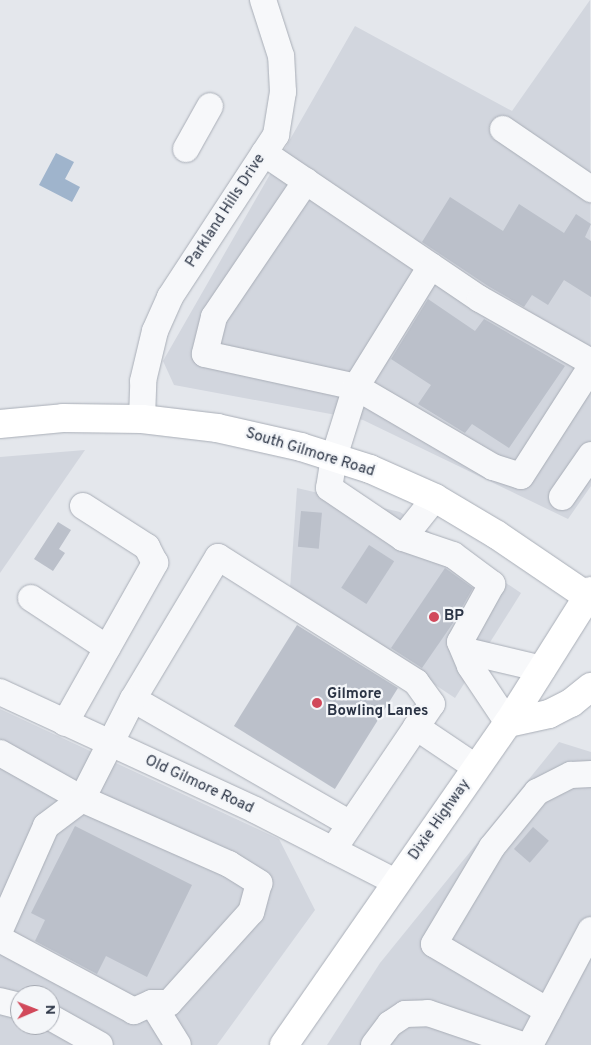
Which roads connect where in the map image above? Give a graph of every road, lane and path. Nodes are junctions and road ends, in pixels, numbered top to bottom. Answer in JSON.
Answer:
{"nodes":[{"id":1,"x":263,"y":0,"type":"edge"},
{"id":2,"x":210,"y":106,"type":"dead end"},
{"id":3,"x":502,"y":129,"type":"dead end"},
{"id":4,"x":186,"y":149,"type":"dead end"},
{"id":5,"x":264,"y":153,"type":"junction"},
{"id":6,"x":306,"y":181,"type":"junction"},
{"id":7,"x":591,"y":189,"type":"edge"},
{"id":8,"x":431,"y":266,"type":"junction"},
{"id":9,"x":591,"y":362,"type":"edge"},
{"id":10,"x":591,"y":367,"type":"edge"},
{"id":11,"x":356,"y":387,"type":"junction"},
{"id":12,"x":142,"y":419,"type":"junction"},
{"id":13,"x":0,"y":424,"type":"edge"},
{"id":14,"x":591,"y":455,"type":"edge"},
{"id":15,"x":334,"y":457,"type":"junction"},
{"id":16,"x":562,"y":497,"type":"dead end"},
{"id":17,"x":435,"y":498,"type":"junction"},
{"id":18,"x":83,"y":506,"type":"dead end"},
{"id":19,"x":403,"y":538,"type":"junction"},
{"id":20,"x":590,"y":596,"type":"edge"},
{"id":21,"x":31,"y":598,"type":"dead end"},
{"id":22,"x":107,"y":648,"type":"junction"},
{"id":23,"x":466,"y":651,"type":"junction"},
{"id":24,"x":543,"y":669,"type":"junction"},
{"id":25,"x":591,"y":687,"type":"edge"},
{"id":26,"x":0,"y":692,"type":"edge"},
{"id":27,"x":133,"y":699,"type":"junction"},
{"id":28,"x":65,"y":723,"type":"junction"},
{"id":29,"x":508,"y":723,"type":"junction"},
{"id":30,"x":416,"y":727,"type":"junction"},
{"id":31,"x":111,"y":744,"type":"junction"},
{"id":32,"x":0,"y":753,"type":"edge"},
{"id":33,"x":477,"y":768,"type":"junction"},
{"id":34,"x":591,"y":774,"type":"edge"},
{"id":35,"x":82,"y":799,"type":"junction"},
{"id":36,"x":350,"y":824,"type":"junction"},
{"id":37,"x":333,"y":850,"type":"junction"},
{"id":38,"x":396,"y":882,"type":"junction"},
{"id":39,"x":0,"y":930,"type":"edge"},
{"id":40,"x":591,"y":930,"type":"edge"},
{"id":41,"x":0,"y":939,"type":"edge"},
{"id":42,"x":152,"y":1003,"type":"junction"},
{"id":43,"x":548,"y":1011,"type":"junction"},
{"id":44,"x":60,"y":1023,"type":"edge"},
{"id":45,"x":100,"y":1045,"type":"edge"},
{"id":46,"x":178,"y":1045,"type":"edge"},
{"id":47,"x":284,"y":1045,"type":"edge"},
{"id":48,"x":374,"y":1045,"type":"edge"},
{"id":49,"x":522,"y":1045,"type":"edge"},
{"id":50,"x":530,"y":1045,"type":"edge"}],
"edges":[{"from":1,"to":5,"type":"street","name":"Parkland Hills Drive"},
{"from":2,"to":4,"type":"street"},
{"from":3,"to":7,"type":"street"},
{"from":5,"to":6,"type":"street"},
{"from":5,"to":12,"type":"street","name":"Parkland Hills Drive"},
{"from":6,"to":8,"type":"street"},
{"from":6,"to":11,"type":"street"},
{"from":8,"to":9,"type":"street"},
{"from":8,"to":11,"type":"street"},
{"from":10,"to":11,"type":"street"},
{"from":11,"to":15,"type":"street"},
{"from":12,"to":13,"type":"main road","name":"South Gilmore Road"},
{"from":12,"to":15,"type":"main road","name":"South Gilmore Road"},
{"from":14,"to":16,"type":"street"},
{"from":15,"to":17,"type":"main road","name":"South Gilmore Road"},
{"from":15,"to":19,"type":"street"},
{"from":17,"to":19,"type":"street"},
{"from":17,"to":20,"type":"main road","name":"South Gilmore Road"},
{"from":18,"to":22,"type":"street"},
{"from":19,"to":23,"type":"street"},
{"from":20,"to":24,"type":"main road","name":"Dixie Highway"},
{"from":21,"to":22,"type":"street"},
{"from":22,"to":28,"type":"street"},
{"from":23,"to":24,"type":"street"},
{"from":23,"to":29,"type":"street"},
{"from":24,"to":29,"type":"main road","name":"Dixie Highway"},
{"from":25,"to":29,"type":"main road"},
{"from":26,"to":28,"type":"street","name":"Old Gilmore Road"},
{"from":27,"to":30,"type":"street"},
{"from":27,"to":31,"type":"street"},
{"from":27,"to":36,"type":"street"},
{"from":28,"to":31,"type":"street","name":"Old Gilmore Road"},
{"from":29,"to":33,"type":"main road","name":"Dixie Highway"},
{"from":30,"to":33,"type":"street"},
{"from":30,"to":36,"type":"street"},
{"from":31,"to":35,"type":"street"},
{"from":31,"to":37,"type":"street","name":"Old Gilmore Road"},
{"from":32,"to":35,"type":"street"},
{"from":33,"to":38,"type":"main road","name":"Dixie Highway"},
{"from":34,"to":43,"type":"street"},
{"from":35,"to":39,"type":"street"},
{"from":35,"to":42,"type":"street"},
{"from":36,"to":37,"type":"street"},
{"from":37,"to":38,"type":"street","name":"Old Gilmore Road"},
{"from":38,"to":47,"type":"main road","name":"Dixie Highway"},
{"from":40,"to":43,"type":"street"},
{"from":41,"to":42,"type":"street"},
{"from":42,"to":46,"type":"street"},
{"from":43,"to":50,"type":"street"},
{"from":44,"to":45,"type":"street"},
{"from":48,"to":49,"type":"street"}]}
